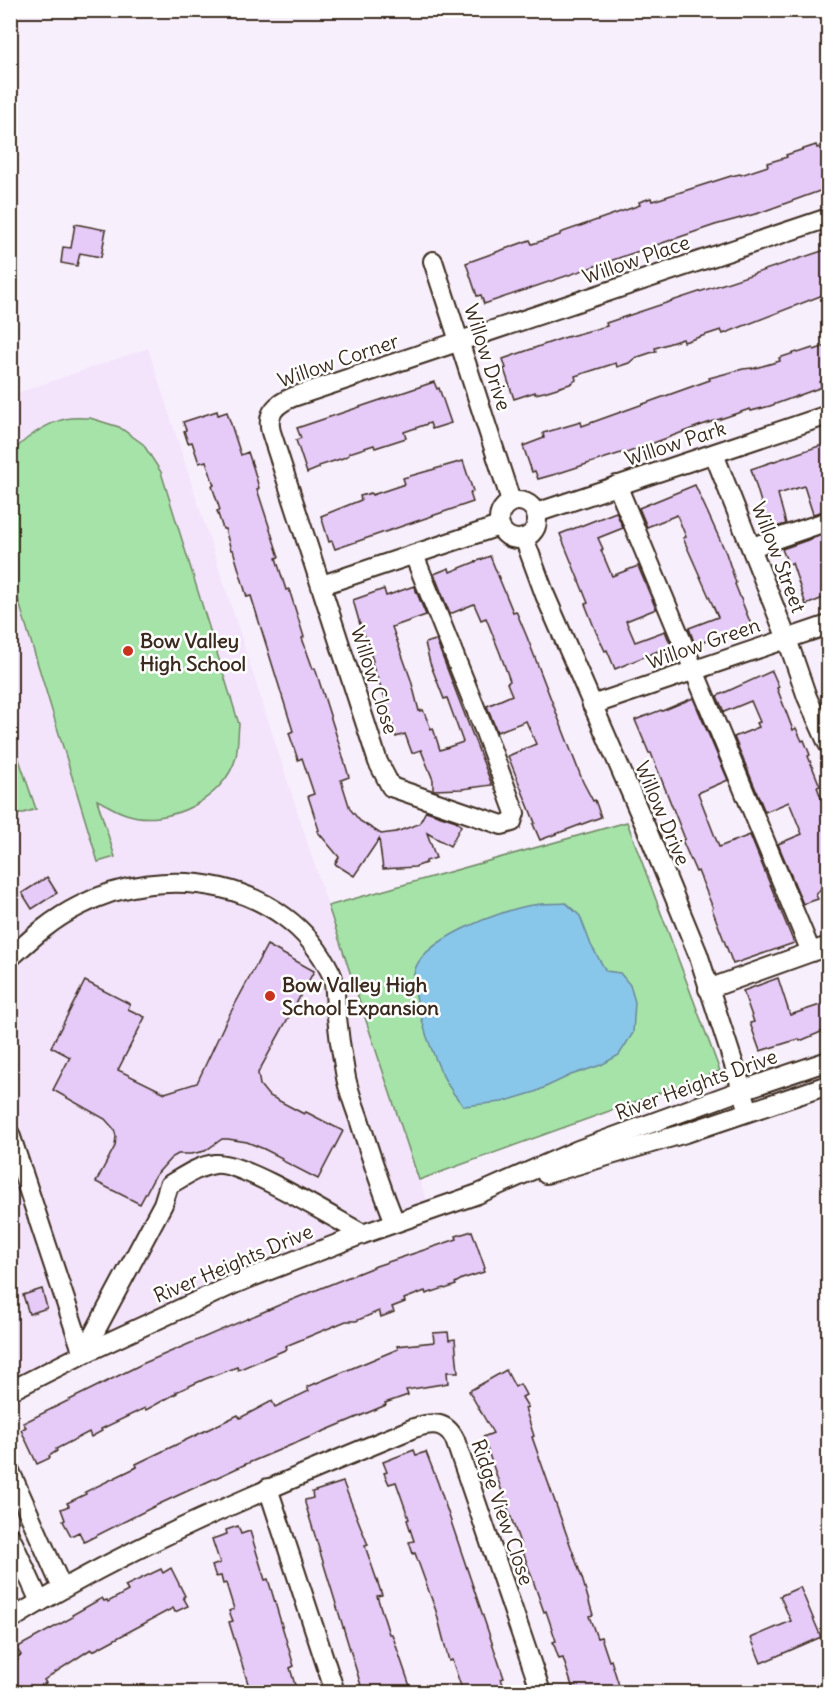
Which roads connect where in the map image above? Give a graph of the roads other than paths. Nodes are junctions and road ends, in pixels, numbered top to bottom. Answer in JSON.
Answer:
{"nodes":[{"id":1,"x":828,"y":218,"type":"edge"},
{"id":2,"x":433,"y":261,"type":"dead end"},
{"id":3,"x":459,"y":343,"type":"junction"},
{"id":4,"x":828,"y":415,"type":"edge"},
{"id":5,"x":714,"y":454,"type":"junction"},
{"id":6,"x":617,"y":485,"type":"junction"},
{"id":7,"x":511,"y":501,"type":"junction"},
{"id":8,"x":536,"y":513,"type":"junction"},
{"id":9,"x":828,"y":521,"type":"edge"},
{"id":10,"x":499,"y":526,"type":"junction"},
{"id":11,"x":524,"y":538,"type":"junction"},
{"id":12,"x":752,"y":547,"type":"junction"},
{"id":13,"x":414,"y":555,"type":"junction"},
{"id":14,"x":322,"y":585,"type":"junction"},
{"id":15,"x":828,"y":625,"type":"edge"},
{"id":16,"x":787,"y":639,"type":"junction"},
{"id":17,"x":694,"y":670,"type":"junction"},
{"id":18,"x":592,"y":705,"type":"junction"},
{"id":19,"x":827,"y":737,"type":"edge"},
{"id":20,"x":828,"y":946,"type":"edge"},
{"id":21,"x":811,"y":952,"type":"junction"},
{"id":22,"x":10,"y":958,"type":"edge"},
{"id":23,"x":708,"y":989,"type":"junction"},
{"id":24,"x":828,"y":1061,"type":"edge"},
{"id":25,"x":828,"y":1084,"type":"edge"},
{"id":26,"x":741,"y":1090,"type":"junction"},
{"id":27,"x":749,"y":1111,"type":"junction"},
{"id":28,"x":10,"y":1134,"type":"edge"},
{"id":29,"x":480,"y":1193,"type":"junction"},
{"id":30,"x":395,"y":1222,"type":"junction"},
{"id":31,"x":363,"y":1234,"type":"junction"},
{"id":32,"x":83,"y":1354,"type":"junction"},
{"id":33,"x":10,"y":1391,"type":"edge"},
{"id":34,"x":10,"y":1471,"type":"edge"},
{"id":35,"x":268,"y":1488,"type":"junction"},
{"id":36,"x":10,"y":1536,"type":"edge"},
{"id":37,"x":63,"y":1588,"type":"junction"},
{"id":38,"x":40,"y":1602,"type":"junction"},
{"id":39,"x":10,"y":1620,"type":"edge"},
{"id":40,"x":334,"y":1692,"type":"edge"},
{"id":41,"x":541,"y":1692,"type":"edge"}],
"edges":[{"from":1,"to":3,"type":"street","name":"Willow Place"},
{"from":2,"to":3,"type":"street","name":"Willow Drive"},
{"from":3,"to":7,"type":"street","name":"Willow Drive"},
{"from":3,"to":14,"type":"street","name":"Willow Corner"},
{"from":4,"to":5,"type":"street","name":"Willow Park"},
{"from":5,"to":6,"type":"street","name":"Willow Park"},
{"from":5,"to":12,"type":"street","name":"Willow Street"},
{"from":6,"to":8,"type":"street","name":"Willow Park"},
{"from":6,"to":17,"type":"street"},
{"from":7,"to":8,"type":"street"},
{"from":7,"to":10,"type":"street"},
{"from":8,"to":11,"type":"street"},
{"from":9,"to":12,"type":"street"},
{"from":10,"to":11,"type":"street"},
{"from":10,"to":13,"type":"street"},
{"from":11,"to":18,"type":"street","name":"Willow Drive"},
{"from":12,"to":16,"type":"street","name":"Willow Street"},
{"from":13,"to":14,"type":"street"},
{"from":13,"to":14,"type":"street","name":"Willow Close"},
{"from":15,"to":16,"type":"street","name":"Willow Green"},
{"from":16,"to":17,"type":"street","name":"Willow Green"},
{"from":16,"to":19,"type":"street","name":"Willow Street"},
{"from":17,"to":18,"type":"street","name":"Willow Green"},
{"from":17,"to":21,"type":"street"},
{"from":18,"to":23,"type":"street","name":"Willow Drive"},
{"from":20,"to":21,"type":"street"},
{"from":21,"to":23,"type":"street"},
{"from":22,"to":30,"type":"street"},
{"from":23,"to":26,"type":"street","name":"Willow Drive"},
{"from":24,"to":26,"type":"street","name":"River Heights Drive"},
{"from":25,"to":27,"type":"street","name":"River Heights Drive"},
{"from":26,"to":27,"type":"street","name":"Willow Drive"},
{"from":26,"to":29,"type":"street","name":"River Heights Drive"},
{"from":27,"to":29,"type":"street","name":"River Heights Drive"},
{"from":28,"to":32,"type":"street"},
{"from":29,"to":30,"type":"street","name":"River Heights Drive"},
{"from":30,"to":31,"type":"street","name":"River Heights Drive"},
{"from":31,"to":32,"type":"street","name":"River Heights Drive"},
{"from":31,"to":32,"type":"street"},
{"from":32,"to":33,"type":"street","name":"River Heights Drive"},
{"from":34,"to":37,"type":"street"},
{"from":35,"to":37,"type":"street","name":"Ridge View Close"},
{"from":35,"to":40,"type":"street"},
{"from":35,"to":41,"type":"street","name":"Ridge View Close"},
{"from":36,"to":38,"type":"street"},
{"from":37,"to":38,"type":"street","name":"Ridge View Close"},
{"from":38,"to":39,"type":"street","name":"Ridge View Close"}]}
